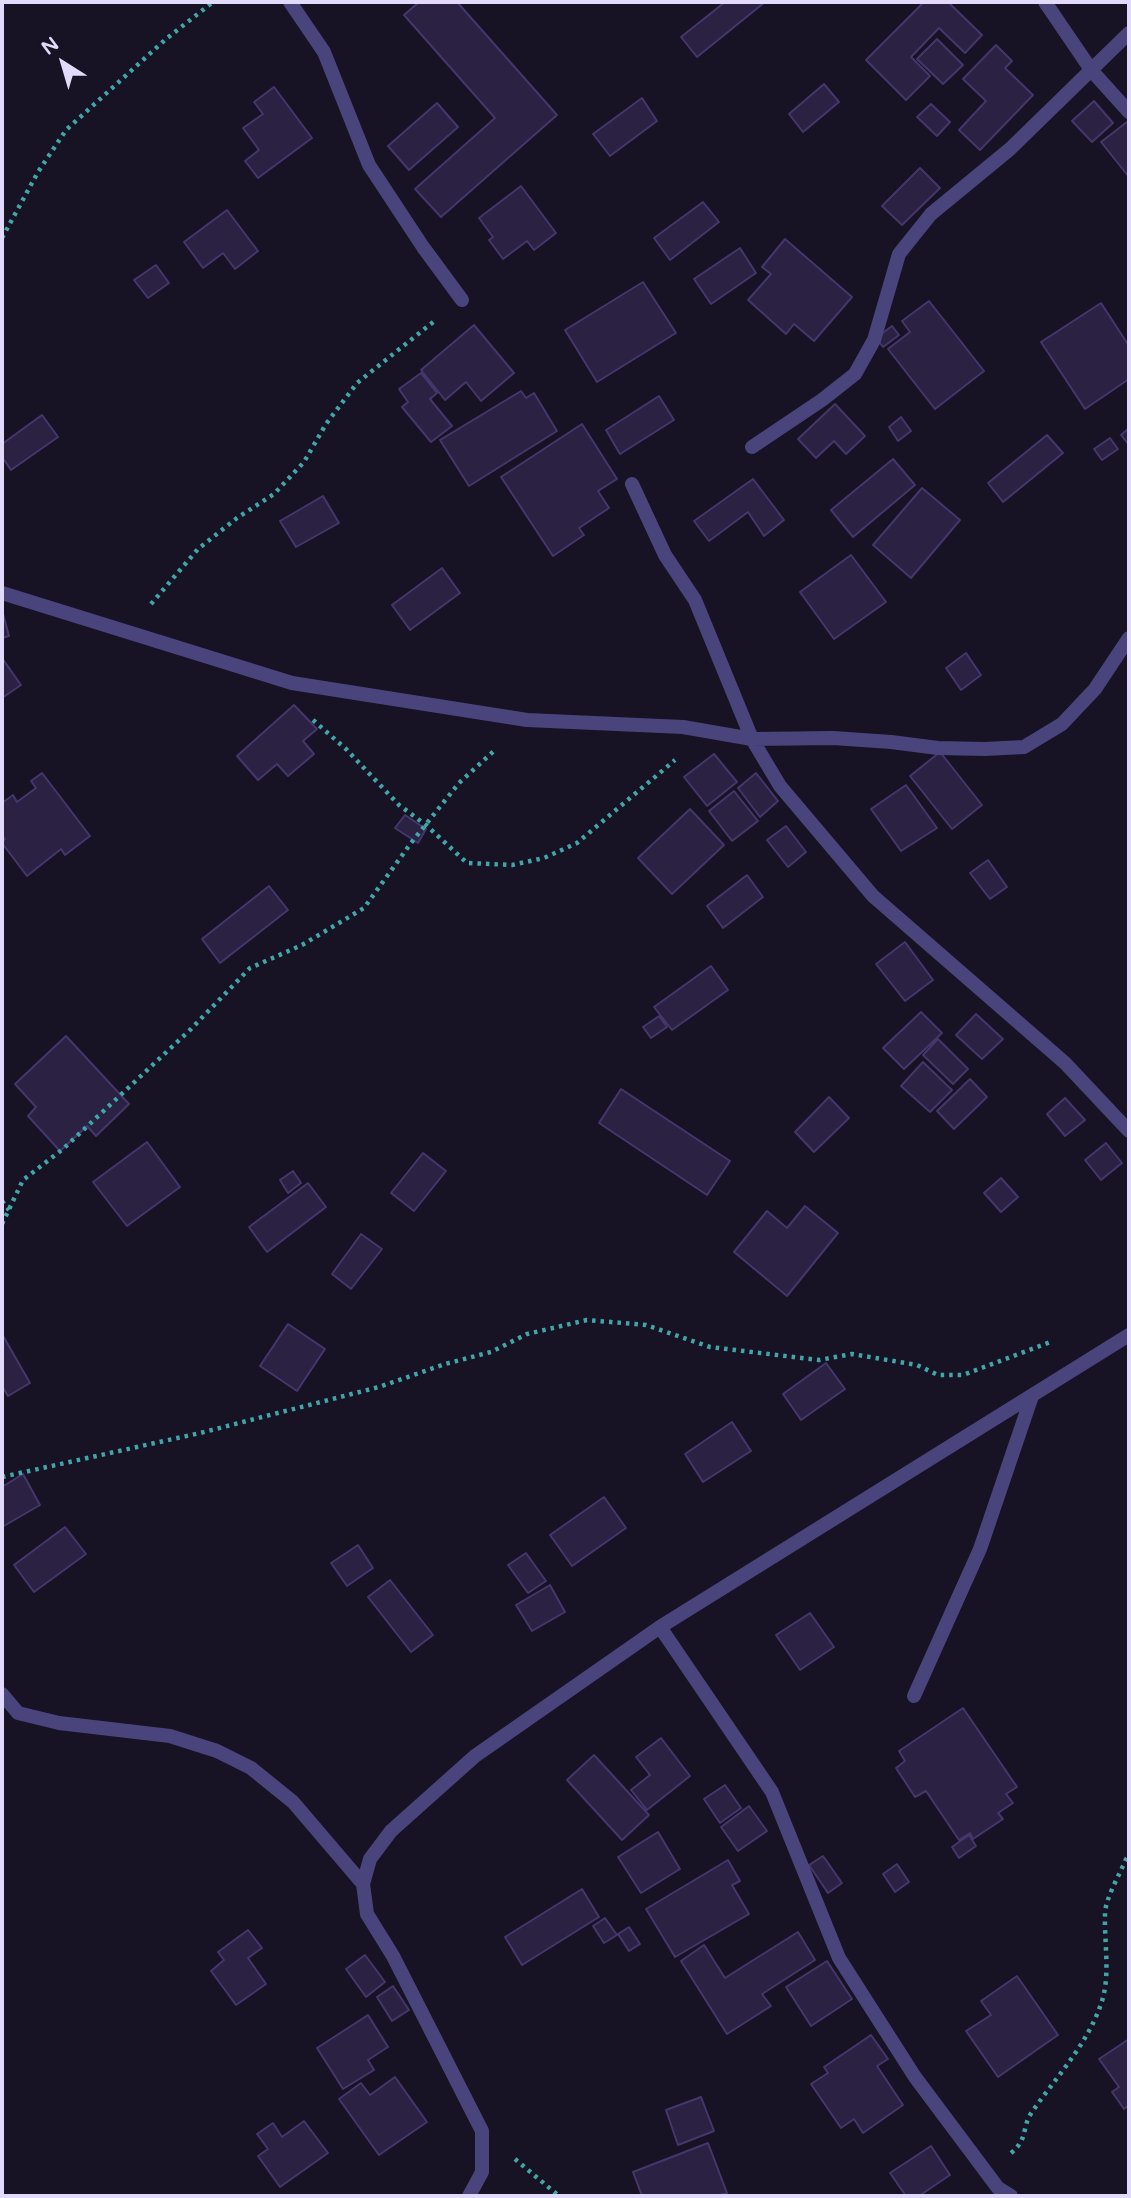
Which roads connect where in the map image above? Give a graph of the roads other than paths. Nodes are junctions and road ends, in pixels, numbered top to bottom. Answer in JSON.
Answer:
{"nodes":[{"id":1,"x":290,"y":2,"type":"edge"},
{"id":2,"x":1045,"y":2,"type":"edge"},
{"id":3,"x":1129,"y":33,"type":"edge"},
{"id":4,"x":1092,"y":71,"type":"junction"},
{"id":5,"x":1129,"y":111,"type":"edge"},
{"id":6,"x":462,"y":300,"type":"road end"},
{"id":7,"x":752,"y":447,"type":"dead end"},
{"id":8,"x":632,"y":484,"type":"dead end"},
{"id":9,"x":2,"y":593,"type":"edge"},
{"id":10,"x":1129,"y":638,"type":"edge"},
{"id":11,"x":752,"y":739,"type":"junction"},
{"id":12,"x":1129,"y":1131,"type":"edge"},
{"id":13,"x":1129,"y":1335,"type":"edge"},
{"id":14,"x":1032,"y":1396,"type":"junction"},
{"id":15,"x":660,"y":1627,"type":"junction"},
{"id":16,"x":2,"y":1694,"type":"edge"},
{"id":17,"x":914,"y":1696,"type":"dead end"},
{"id":18,"x":18,"y":1713,"type":"junction"},
{"id":19,"x":2,"y":1718,"type":"edge"},
{"id":20,"x":363,"y":1884,"type":"junction"},
{"id":21,"x":469,"y":2196,"type":"edge"},
{"id":22,"x":1012,"y":2196,"type":"edge"}],
"edges":[{"from":1,"to":6,"type":"street"},
{"from":2,"to":4,"type":"street"},
{"from":3,"to":4,"type":"street"},
{"from":4,"to":5,"type":"street"},
{"from":4,"to":7,"type":"street"},
{"from":8,"to":11,"type":"street"},
{"from":9,"to":11,"type":"street"},
{"from":10,"to":11,"type":"street"},
{"from":11,"to":12,"type":"street"},
{"from":13,"to":14,"type":"street"},
{"from":14,"to":15,"type":"street"},
{"from":14,"to":17,"type":"street"},
{"from":15,"to":20,"type":"street"},
{"from":15,"to":22,"type":"street"},
{"from":16,"to":18,"type":"street"},
{"from":18,"to":19,"type":"street"},
{"from":18,"to":20,"type":"street"},
{"from":20,"to":21,"type":"street"}]}
